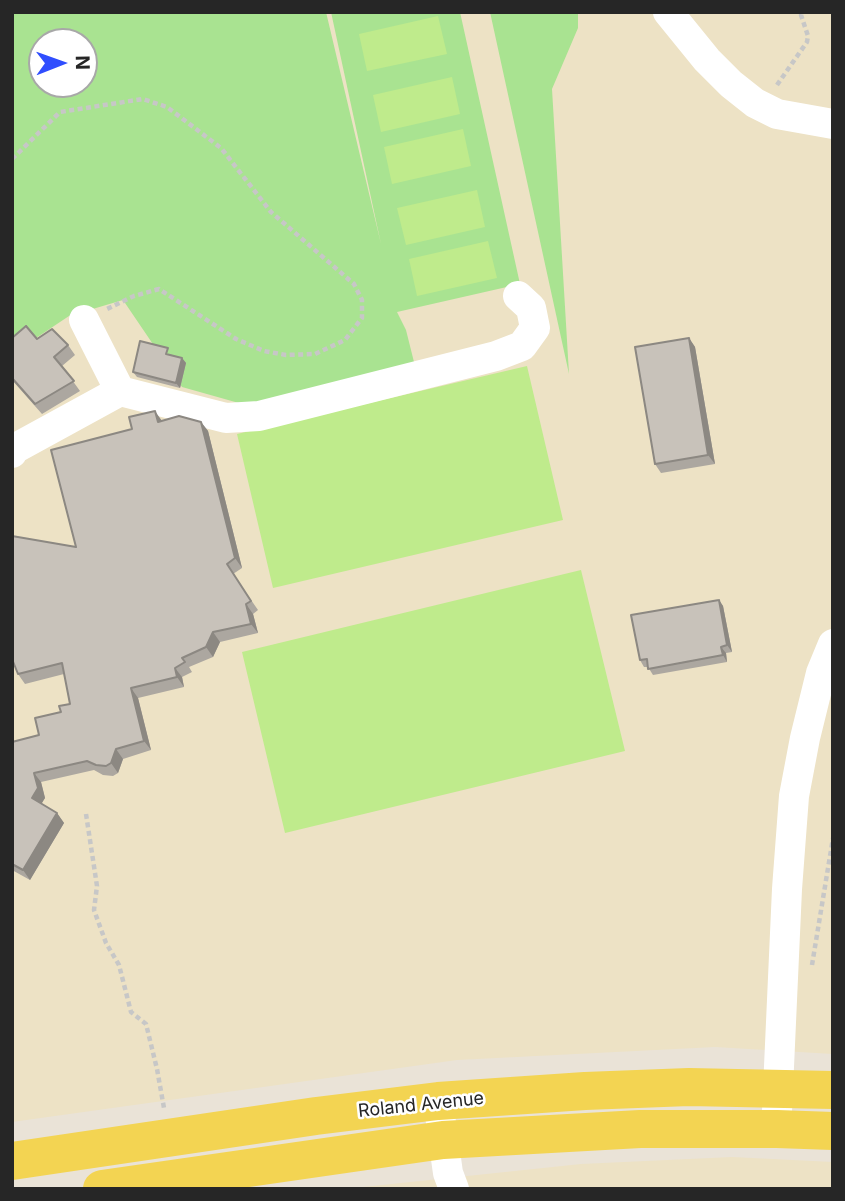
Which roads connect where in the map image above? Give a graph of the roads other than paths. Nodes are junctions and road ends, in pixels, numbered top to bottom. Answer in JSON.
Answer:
{"nodes":[{"id":1,"x":668,"y":12,"type":"edge"},
{"id":2,"x":833,"y":124,"type":"edge"},
{"id":3,"x":518,"y":296,"type":"dead end"},
{"id":4,"x":84,"y":320,"type":"road end"},
{"id":5,"x":121,"y":391,"type":"junction"},
{"id":6,"x":12,"y":453,"type":"edge"},
{"id":7,"x":833,"y":644,"type":"edge"},
{"id":8,"x":778,"y":1088,"type":"junction"},
{"id":9,"x":833,"y":1090,"type":"edge"},
{"id":10,"x":438,"y":1101,"type":"junction"},
{"id":11,"x":777,"y":1129,"type":"junction"},
{"id":12,"x":833,"y":1131,"type":"edge"},
{"id":13,"x":443,"y":1140,"type":"junction"},
{"id":14,"x":12,"y":1161,"type":"edge"},
{"id":15,"x":102,"y":1189,"type":"edge"},
{"id":16,"x":454,"y":1189,"type":"edge"}],
"edges":[{"from":1,"to":2,"type":"lane"},
{"from":3,"to":5,"type":"lane"},
{"from":4,"to":5,"type":"lane"},
{"from":5,"to":6,"type":"lane"},
{"from":7,"to":8,"type":"lane"},
{"from":8,"to":9,"type":"main road","name":"Roland Avenue"},
{"from":8,"to":10,"type":"main road","name":"Roland Avenue"},
{"from":8,"to":11,"type":"lane"},
{"from":10,"to":13,"type":"lane"},
{"from":10,"to":14,"type":"main road","name":"Roland Avenue"},
{"from":11,"to":12,"type":"main road","name":"Roland Avenue"},
{"from":11,"to":13,"type":"main road","name":"Roland Avenue"},
{"from":13,"to":15,"type":"main road","name":"Roland Avenue"},
{"from":13,"to":16,"type":"lane"}]}
